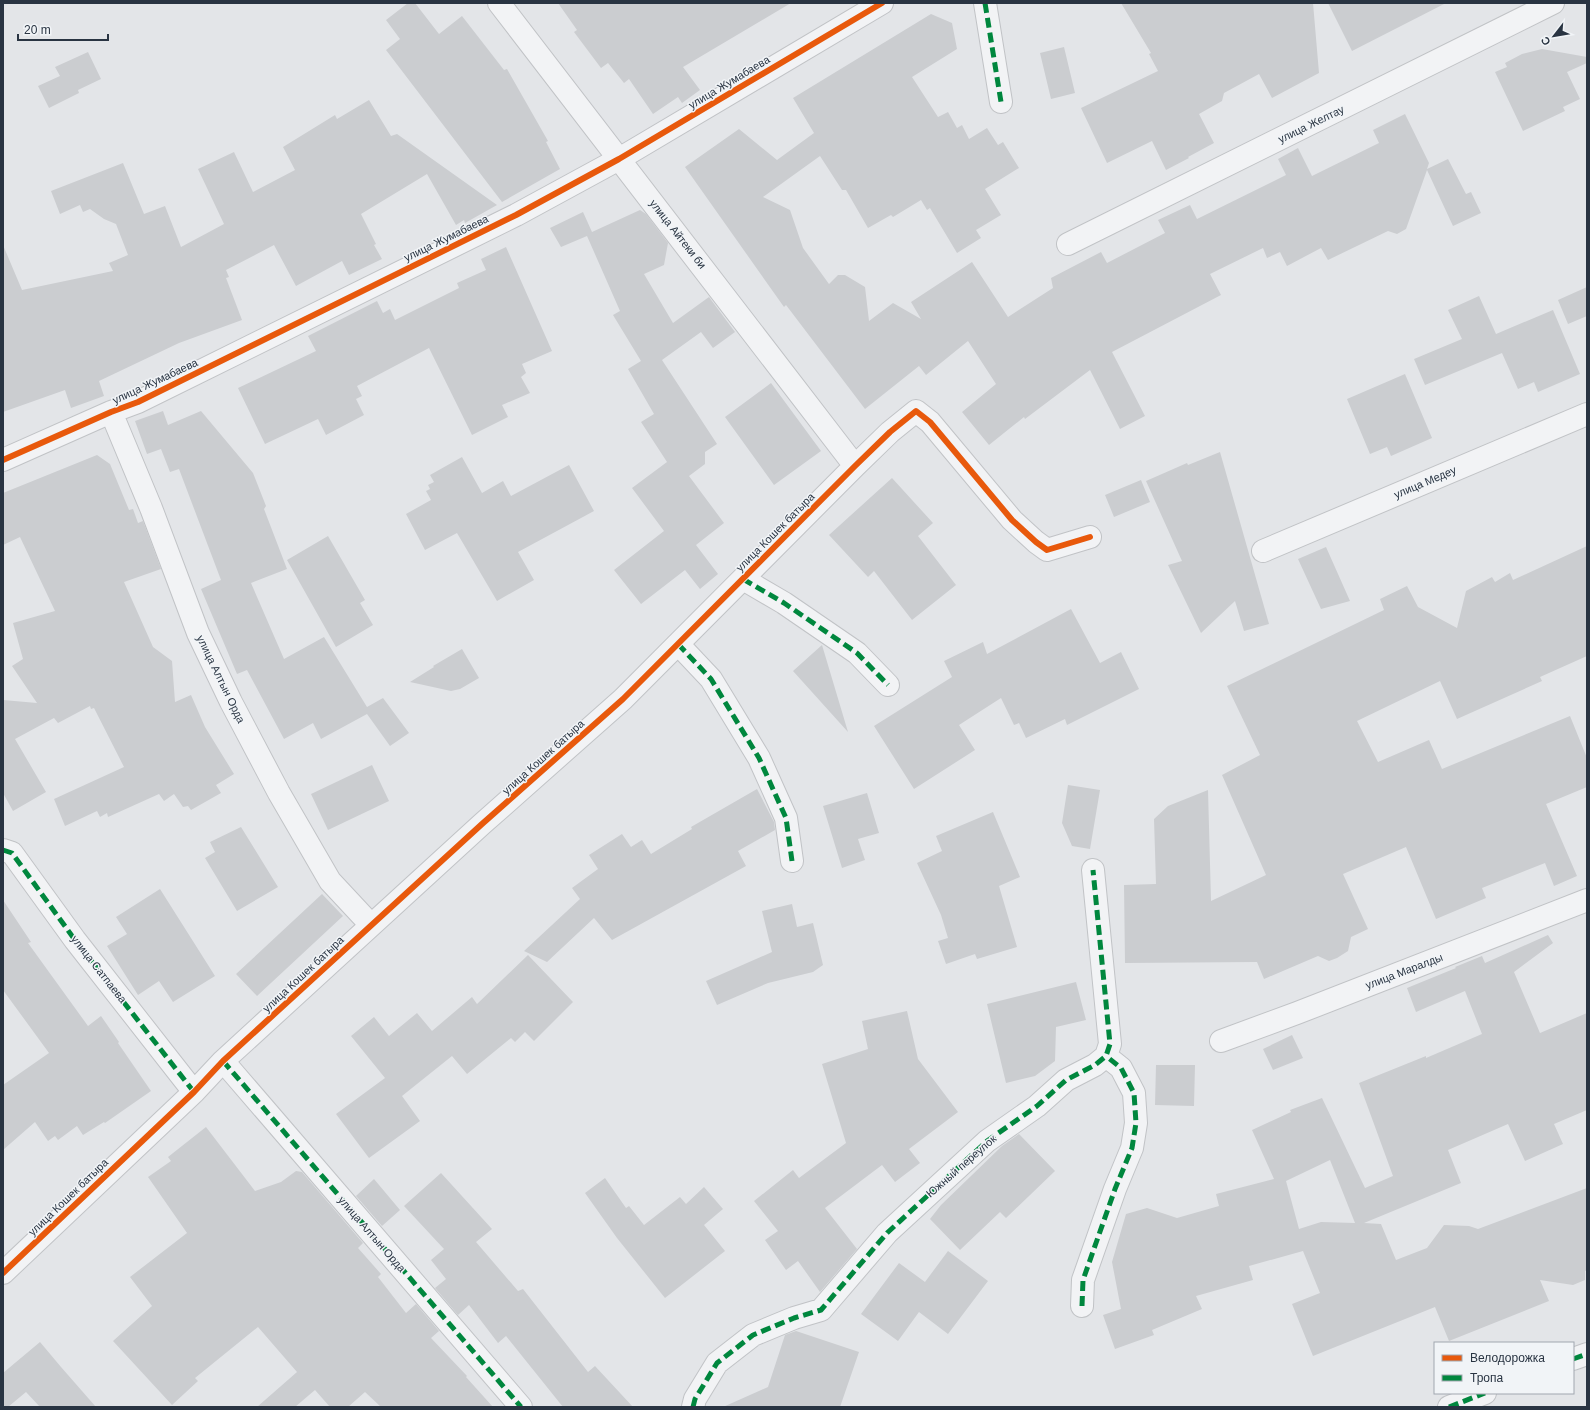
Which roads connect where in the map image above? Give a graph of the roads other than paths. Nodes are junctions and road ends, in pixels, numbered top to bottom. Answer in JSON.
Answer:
{"nodes":[{"id":1,"x":500,"y":3,"type":"edge"},
{"id":2,"x":882,"y":3,"type":"edge"},
{"id":3,"x":985,"y":3,"type":"edge"},
{"id":4,"x":1553,"y":3,"type":"edge"},
{"id":5,"x":1001,"y":102,"type":"dead end"},
{"id":6,"x":619,"y":159,"type":"junction"},
{"id":7,"x":1068,"y":244,"type":"dead end"},
{"id":8,"x":111,"y":412,"type":"junction"},
{"id":9,"x":1587,"y":414,"type":"edge"},
{"id":10,"x":3,"y":460,"type":"edge"},
{"id":11,"x":855,"y":466,"type":"junction"},
{"id":12,"x":1090,"y":537,"type":"dead end"},
{"id":13,"x":1263,"y":551,"type":"dead end"},
{"id":14,"x":743,"y":579,"type":"junction"},
{"id":15,"x":678,"y":644,"type":"junction"},
{"id":16,"x":888,"y":685,"type":"dead end"},
{"id":17,"x":3,"y":850,"type":"edge"},
{"id":18,"x":792,"y":861,"type":"dead end"},
{"id":19,"x":1093,"y":870,"type":"dead end"},
{"id":20,"x":1587,"y":900,"type":"edge"},
{"id":21,"x":371,"y":925,"type":"junction"},
{"id":22,"x":1220,"y":1040,"type":"dead end"},
{"id":23,"x":1106,"y":1056,"type":"junction"},
{"id":24,"x":223,"y":1062,"type":"junction"},
{"id":25,"x":194,"y":1092,"type":"junction"},
{"id":26,"x":3,"y":1272,"type":"edge"},
{"id":27,"x":1082,"y":1306,"type":"dead end"},
{"id":28,"x":1587,"y":1354,"type":"edge"},
{"id":29,"x":1574,"y":1359,"type":"edge"},
{"id":30,"x":1481,"y":1394,"type":"edge"},
{"id":31,"x":522,"y":1407,"type":"edge"},
{"id":32,"x":693,"y":1407,"type":"edge"},
{"id":33,"x":1448,"y":1407,"type":"edge"}],
"edges":[{"from":1,"to":6,"type":"street","name":"улица Айтеки би"},
{"from":2,"to":6,"type":"street","name":"улица Жумабаева"},
{"from":3,"to":5,"type":"street"},
{"from":4,"to":7,"type":"street","name":"улица Желтау"},
{"from":6,"to":8,"type":"street","name":"улица Жумабаева"},
{"from":6,"to":11,"type":"street","name":"улица Айтеки би"},
{"from":8,"to":10,"type":"street","name":"улица Жумабаева"},
{"from":8,"to":21,"type":"street","name":"улица Алтын Орда"},
{"from":9,"to":13,"type":"street","name":"улица Медеу"},
{"from":11,"to":12,"type":"street","name":"улица Кошек батыра"},
{"from":11,"to":14,"type":"street","name":"улица Кошек батыра"},
{"from":14,"to":15,"type":"street","name":"улица Кошек батыра"},
{"from":14,"to":16,"type":"street"},
{"from":15,"to":18,"type":"street"},
{"from":15,"to":21,"type":"street","name":"улица Кошек батыра"},
{"from":17,"to":25,"type":"street","name":"улица Сатпаева"},
{"from":19,"to":23,"type":"street"},
{"from":20,"to":22,"type":"street","name":"улица Маралды"},
{"from":21,"to":24,"type":"street","name":"улица Кошек батыра"},
{"from":23,"to":27,"type":"street"},
{"from":23,"to":32,"type":"street","name":"Южный переулок"},
{"from":24,"to":25,"type":"street","name":"улица Кошек батыра"},
{"from":24,"to":31,"type":"street","name":"улица Алтын Орда"},
{"from":25,"to":26,"type":"street","name":"улица Кошек батыра"},
{"from":28,"to":29,"type":"street"},
{"from":30,"to":33,"type":"street"}]}
